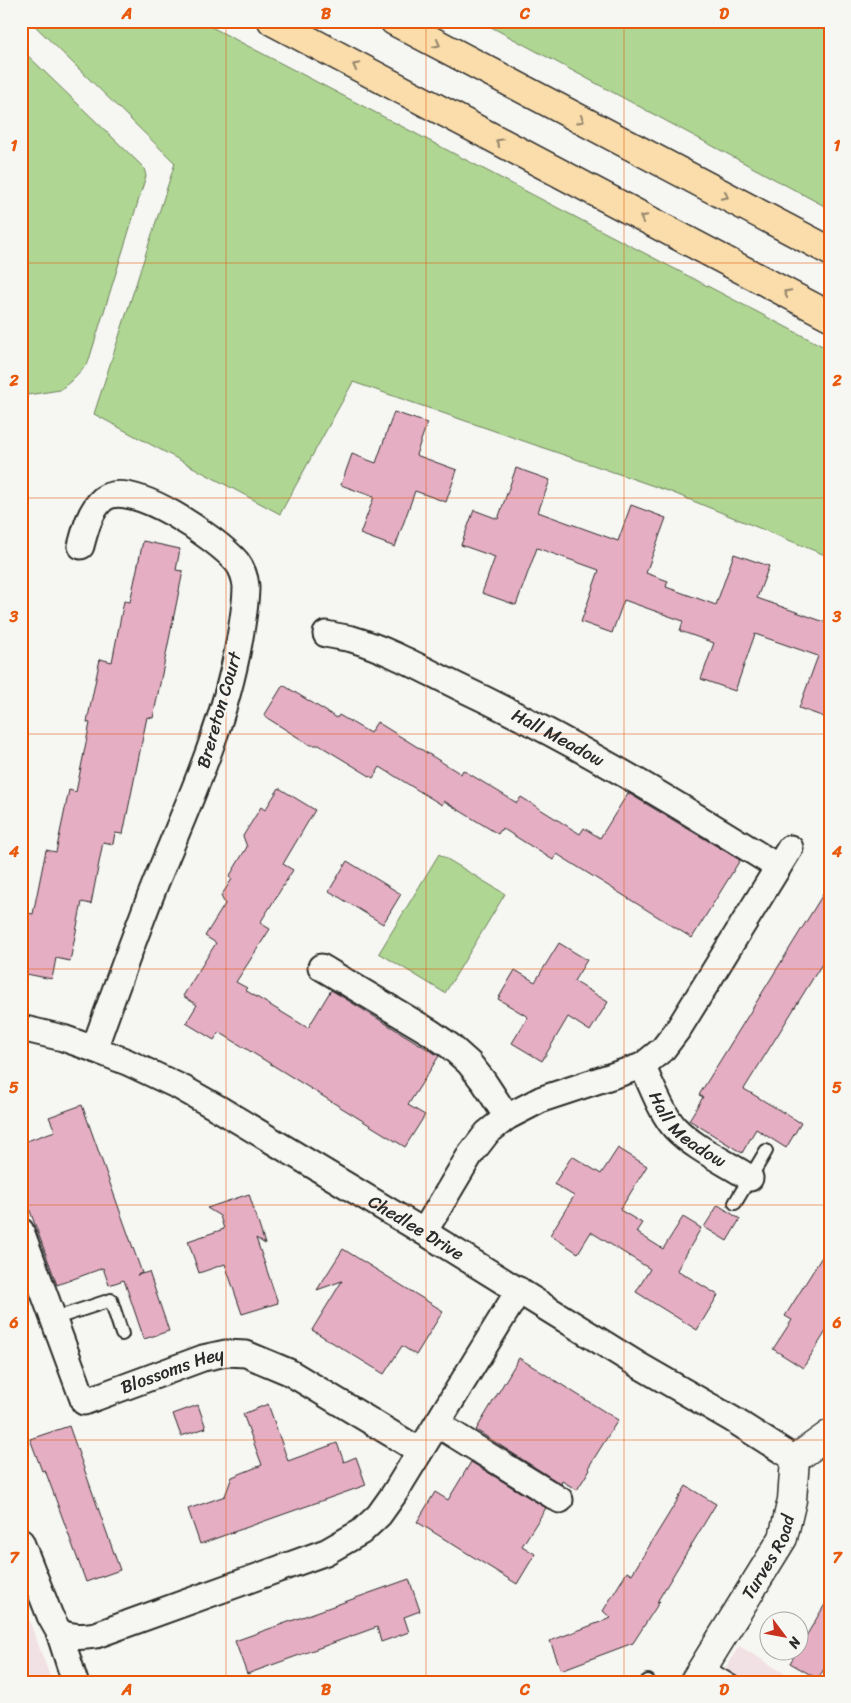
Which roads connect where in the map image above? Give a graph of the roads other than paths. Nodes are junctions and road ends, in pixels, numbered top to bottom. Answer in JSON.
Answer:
{"nodes":[{"id":1,"x":272,"y":21,"type":"edge"},
{"id":2,"x":394,"y":21,"type":"edge"},
{"id":3,"x":830,"y":251,"type":"edge"},
{"id":4,"x":830,"y":316,"type":"edge"},
{"id":5,"x":82,"y":546,"type":"dead end"},
{"id":6,"x":326,"y":634,"type":"dead end"},
{"id":7,"x":321,"y":968,"type":"dead end"},
{"id":8,"x":21,"y":1028,"type":"edge"},
{"id":9,"x":94,"y":1049,"type":"junction"},
{"id":10,"x":642,"y":1066,"type":"junction"},
{"id":11,"x":507,"y":1118,"type":"junction"},
{"id":12,"x":766,"y":1151,"type":"dead end"},
{"id":13,"x":750,"y":1178,"type":"junction"},
{"id":14,"x":734,"y":1203,"type":"dead end"},
{"id":15,"x":21,"y":1231,"type":"edge"},
{"id":16,"x":424,"y":1232,"type":"junction"},
{"id":17,"x":518,"y":1290,"type":"junction"},
{"id":18,"x":53,"y":1319,"type":"junction"},
{"id":19,"x":122,"y":1334,"type":"dead end"},
{"id":20,"x":437,"y":1424,"type":"junction"},
{"id":21,"x":830,"y":1434,"type":"edge"},
{"id":22,"x":420,"y":1451,"type":"junction"},
{"id":23,"x":795,"y":1459,"type":"junction"},
{"id":24,"x":560,"y":1500,"type":"dead end"},
{"id":25,"x":21,"y":1542,"type":"edge"},
{"id":26,"x":59,"y":1632,"type":"junction"},
{"id":27,"x":699,"y":1673,"type":"edge"},
{"id":28,"x":76,"y":1682,"type":"edge"},
{"id":29,"x":732,"y":1682,"type":"edge"}],
"edges":[{"from":4,"to":1,"type":"highway","one_way":true},
{"from":2,"to":3,"type":"highway","one_way":true},
{"from":5,"to":9,"type":"street","name":"Brereton Court"},
{"from":6,"to":10,"type":"street","name":"Hall Meadow"},
{"from":7,"to":11,"type":"street"},
{"from":8,"to":9,"type":"street","name":"Chedlee Drive"},
{"from":9,"to":16,"type":"street","name":"Chedlee Drive"},
{"from":10,"to":11,"type":"street","name":"Hall Meadow"},
{"from":10,"to":13,"type":"street","name":"Hall Meadow"},
{"from":11,"to":16,"type":"street","name":"Hall Meadow"},
{"from":12,"to":13,"type":"lane"},
{"from":13,"to":14,"type":"lane"},
{"from":15,"to":18,"type":"street","name":"Blossoms Hey"},
{"from":16,"to":17,"type":"street","name":"Chedlee Drive"},
{"from":17,"to":20,"type":"street"},
{"from":17,"to":23,"type":"street","name":"Chedlee Drive"},
{"from":18,"to":19,"type":"lane"},
{"from":18,"to":22,"type":"street","name":"Blossoms Hey"},
{"from":20,"to":22,"type":"street"},
{"from":20,"to":24,"type":"street"},
{"from":21,"to":23,"type":"street"},
{"from":22,"to":26,"type":"street"},
{"from":23,"to":27,"type":"street","name":"Turves Road"},
{"from":25,"to":26,"type":"street"},
{"from":26,"to":28,"type":"street"},
{"from":27,"to":29,"type":"lane"}]}
